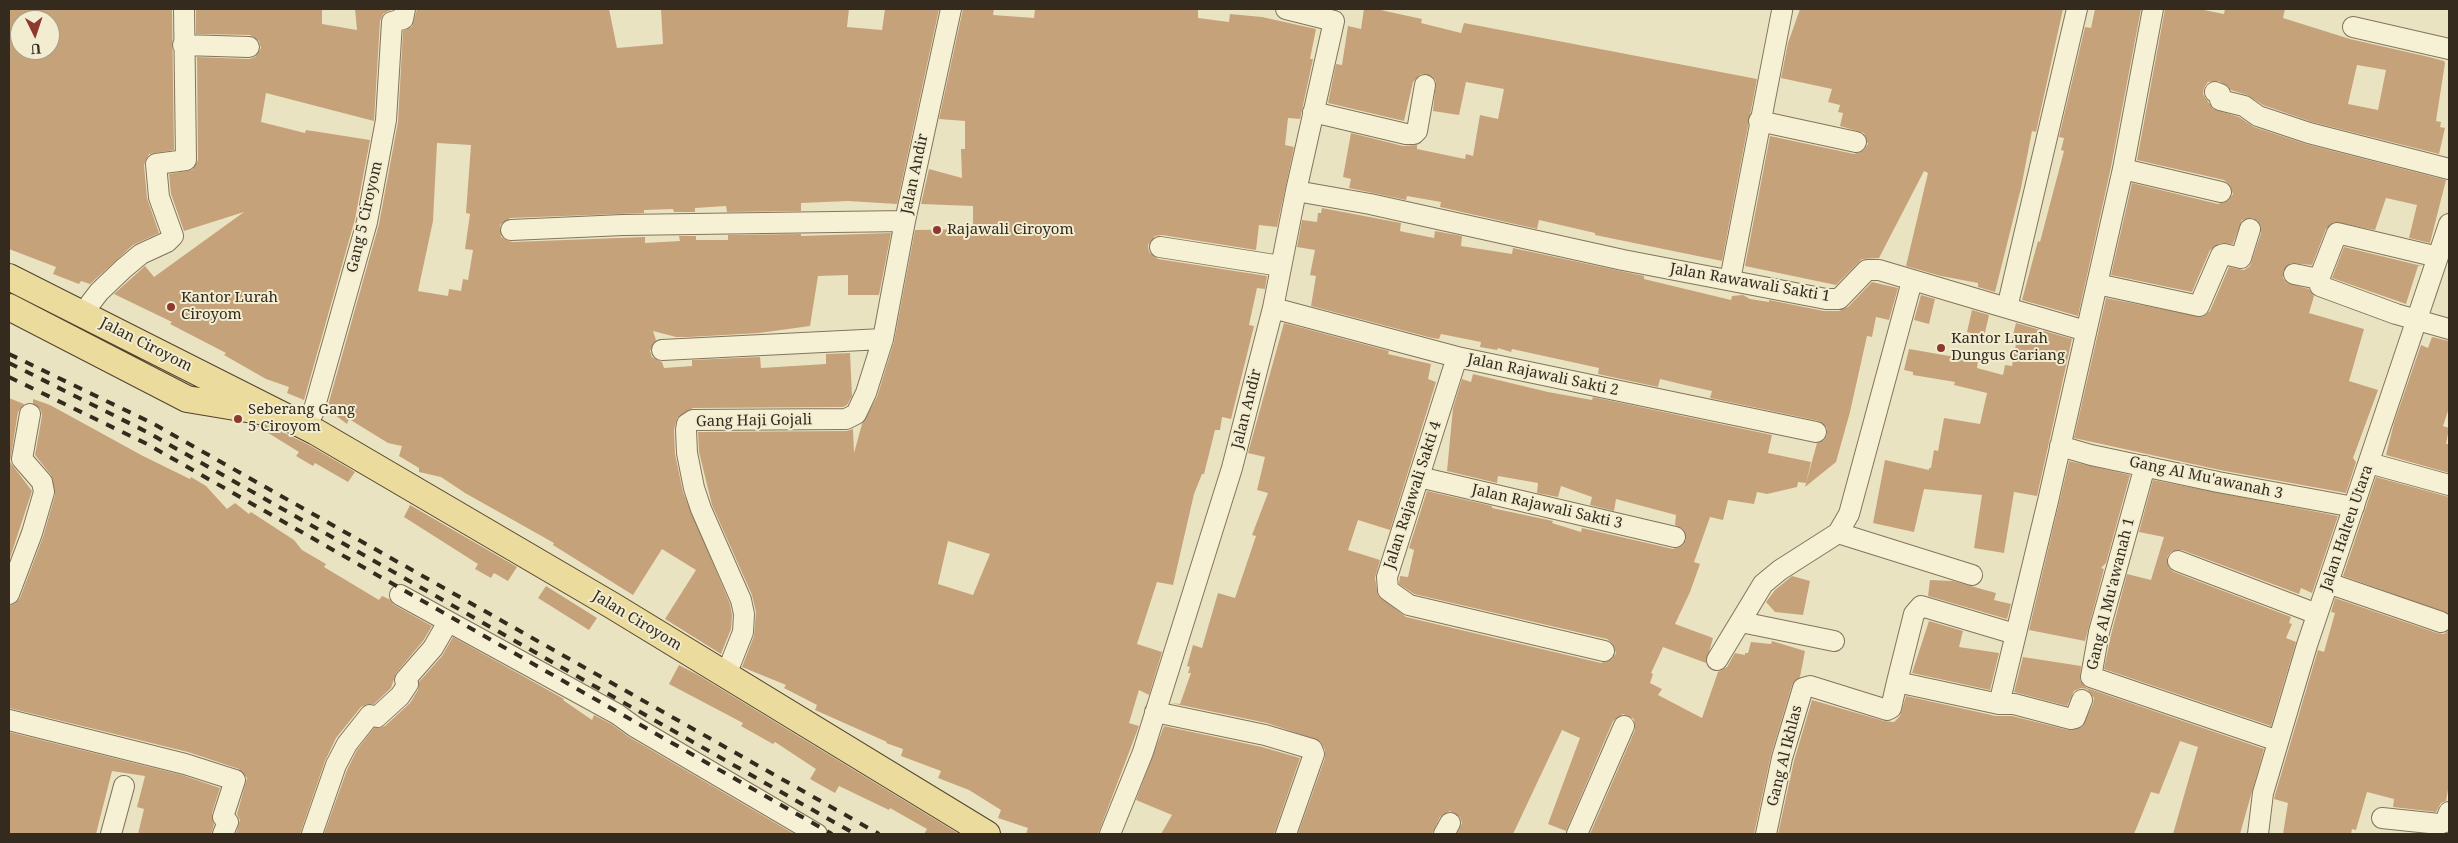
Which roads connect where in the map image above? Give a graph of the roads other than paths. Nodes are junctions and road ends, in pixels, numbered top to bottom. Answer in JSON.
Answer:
{"nodes":[{"id":1,"x":184,"y":9,"type":"edge"},
{"id":2,"x":405,"y":9,"type":"edge"},
{"id":3,"x":951,"y":9,"type":"edge"},
{"id":4,"x":1286,"y":9,"type":"edge"},
{"id":5,"x":2077,"y":9,"type":"edge"},
{"id":6,"x":2153,"y":9,"type":"edge"},
{"id":7,"x":1782,"y":11,"type":"dead end"},
{"id":8,"x":1337,"y":15,"type":"edge"},
{"id":9,"x":2354,"y":27,"type":"dead end"},
{"id":10,"x":183,"y":45,"type":"junction"},
{"id":11,"x":249,"y":47,"type":"dead end"},
{"id":12,"x":2449,"y":49,"type":"edge"},
{"id":13,"x":1425,"y":86,"type":"dead end"},
{"id":14,"x":2215,"y":92,"type":"dead end"},
{"id":15,"x":1313,"y":112,"type":"junction"},
{"id":16,"x":1759,"y":121,"type":"junction"},
{"id":17,"x":1856,"y":142,"type":"dead end"},
{"id":18,"x":2449,"y":168,"type":"edge"},
{"id":19,"x":2123,"y":169,"type":"junction"},
{"id":20,"x":1296,"y":191,"type":"junction"},
{"id":21,"x":2221,"y":192,"type":"dead end"},
{"id":22,"x":905,"y":222,"type":"junction"},
{"id":23,"x":2449,"y":224,"type":"edge"},
{"id":24,"x":2250,"y":229,"type":"dead end"},
{"id":25,"x":512,"y":230,"type":"dead end"},
{"id":26,"x":1160,"y":247,"type":"dead end"},
{"id":27,"x":2443,"y":252,"type":"edge"},
{"id":28,"x":1281,"y":266,"type":"junction"},
{"id":29,"x":2294,"y":274,"type":"dead end"},
{"id":30,"x":9,"y":277,"type":"edge"},
{"id":31,"x":1730,"y":280,"type":"junction"},
{"id":32,"x":1912,"y":281,"type":"junction"},
{"id":33,"x":2097,"y":284,"type":"junction"},
{"id":34,"x":2320,"y":286,"type":"dead end"},
{"id":35,"x":9,"y":307,"type":"edge"},
{"id":36,"x":1273,"y":308,"type":"junction"},
{"id":37,"x":2006,"y":308,"type":"junction"},
{"id":38,"x":83,"y":313,"type":"junction"},
{"id":39,"x":2416,"y":320,"type":"junction"},
{"id":40,"x":2449,"y":329,"type":"edge"},
{"id":41,"x":2086,"y":331,"type":"junction"},
{"id":42,"x":882,"y":339,"type":"junction"},
{"id":43,"x":662,"y":350,"type":"dead end"},
{"id":44,"x":1458,"y":357,"type":"junction"},
{"id":45,"x":196,"y":371,"type":"junction"},
{"id":46,"x":187,"y":399,"type":"junction"},
{"id":47,"x":30,"y":414,"type":"dead end"},
{"id":48,"x":282,"y":415,"type":"junction"},
{"id":49,"x":306,"y":426,"type":"junction"},
{"id":50,"x":1816,"y":432,"type":"dead end"},
{"id":51,"x":2060,"y":446,"type":"junction"},
{"id":52,"x":2369,"y":463,"type":"junction"},
{"id":53,"x":2145,"y":466,"type":"junction"},
{"id":54,"x":1419,"y":477,"type":"junction"},
{"id":55,"x":2449,"y":485,"type":"edge"},
{"id":56,"x":2354,"y":507,"type":"junction"},
{"id":57,"x":1838,"y":533,"type":"junction"},
{"id":58,"x":1675,"y":537,"type":"dead end"},
{"id":59,"x":2178,"y":561,"type":"dead end"},
{"id":60,"x":1972,"y":575,"type":"dead end"},
{"id":61,"x":2328,"y":583,"type":"junction"},
{"id":62,"x":9,"y":594,"type":"edge"},
{"id":63,"x":400,"y":595,"type":"dead end"},
{"id":64,"x":2318,"y":614,"type":"junction"},
{"id":65,"x":448,"y":622,"type":"junction"},
{"id":66,"x":1741,"y":622,"type":"junction"},
{"id":67,"x":2441,"y":622,"type":"dead end"},
{"id":68,"x":2015,"y":634,"type":"junction"},
{"id":69,"x":1834,"y":641,"type":"dead end"},
{"id":70,"x":1604,"y":651,"type":"dead end"},
{"id":71,"x":1717,"y":660,"type":"dead end"},
{"id":72,"x":726,"y":675,"type":"junction"},
{"id":73,"x":1897,"y":682,"type":"junction"},
{"id":74,"x":2082,"y":700,"type":"dead end"},
{"id":75,"x":1999,"y":704,"type":"junction"},
{"id":76,"x":1155,"y":712,"type":"junction"},
{"id":77,"x":9,"y":720,"type":"edge"},
{"id":78,"x":1624,"y":726,"type":"dead end"},
{"id":79,"x":2278,"y":741,"type":"junction"},
{"id":80,"x":124,"y":786,"type":"dead end"},
{"id":81,"x":2449,"y":812,"type":"edge"},
{"id":82,"x":2382,"y":818,"type":"dead end"},
{"id":83,"x":111,"y":834,"type":"edge"},
{"id":84,"x":223,"y":834,"type":"edge"},
{"id":85,"x":312,"y":834,"type":"edge"},
{"id":86,"x":817,"y":834,"type":"edge"},
{"id":87,"x":987,"y":834,"type":"edge"},
{"id":88,"x":1110,"y":834,"type":"edge"},
{"id":89,"x":1286,"y":834,"type":"edge"},
{"id":90,"x":1577,"y":834,"type":"edge"},
{"id":91,"x":1766,"y":834,"type":"edge"},
{"id":92,"x":2258,"y":834,"type":"edge"}],
"edges":[{"from":1,"to":10,"type":"street"},
{"from":2,"to":49,"type":"street","name":"Gang 5 Ciroyom"},
{"from":3,"to":22,"type":"street","name":"Jalan Andir"},
{"from":4,"to":8,"type":"street","name":"Jalan Andir"},
{"from":5,"to":37,"type":"street"},
{"from":6,"to":19,"type":"street"},
{"from":7,"to":16,"type":"street"},
{"from":8,"to":15,"type":"street","name":"Jalan Andir"},
{"from":9,"to":12,"type":"street"},
{"from":10,"to":11,"type":"street"},
{"from":10,"to":38,"type":"street"},
{"from":13,"to":15,"type":"street"},
{"from":14,"to":18,"type":"street"},
{"from":15,"to":20,"type":"street","name":"Jalan Andir"},
{"from":16,"to":17,"type":"street"},
{"from":16,"to":31,"type":"street"},
{"from":19,"to":21,"type":"street"},
{"from":19,"to":33,"type":"street"},
{"from":20,"to":28,"type":"street","name":"Jalan Andir"},
{"from":20,"to":31,"type":"street","name":"Jalan Rawawali Sakti 1"},
{"from":22,"to":25,"type":"street"},
{"from":22,"to":42,"type":"street","name":"Jalan Andir"},
{"from":23,"to":27,"type":"street","name":"Jalan Halteu Utara"},
{"from":24,"to":33,"type":"street"},
{"from":26,"to":28,"type":"street"},
{"from":27,"to":29,"type":"street"},
{"from":27,"to":39,"type":"street","name":"Jalan Halteu Utara"},
{"from":28,"to":36,"type":"street","name":"Jalan Andir"},
{"from":30,"to":38,"type":"main road","name":"Jalan Ciroyom"},
{"from":31,"to":32,"type":"street","name":"Jalan Rawawali Sakti 1"},
{"from":32,"to":37,"type":"street","name":"Jalan Rawawali Sakti 1"},
{"from":32,"to":57,"type":"street"},
{"from":33,"to":41,"type":"street"},
{"from":34,"to":39,"type":"street"},
{"from":35,"to":46,"type":"main road","name":"Jalan Ciroyom"},
{"from":36,"to":44,"type":"street","name":"Jalan Rajawali Sakti 2"},
{"from":36,"to":76,"type":"street","name":"Jalan Andir"},
{"from":37,"to":41,"type":"street","name":"Jalan Rawawali Sakti 1"},
{"from":38,"to":45,"type":"main road","name":"Jalan Ciroyom"},
{"from":39,"to":40,"type":"street"},
{"from":39,"to":52,"type":"street","name":"Jalan Halteu Utara"},
{"from":41,"to":51,"type":"street"},
{"from":42,"to":43,"type":"street"},
{"from":42,"to":72,"type":"street","name":"Gang Haji Gojali"},
{"from":44,"to":50,"type":"street","name":"Jalan Rajawali Sakti 2"},
{"from":44,"to":54,"type":"street","name":"Jalan Rajawali Sakti 4"},
{"from":45,"to":46,"type":"main road"},
{"from":45,"to":48,"type":"main road","name":"Jalan Ciroyom"},
{"from":46,"to":48,"type":"main road","name":"Jalan Ciroyom"},
{"from":47,"to":62,"type":"street"},
{"from":48,"to":49,"type":"main road","name":"Jalan Ciroyom"},
{"from":49,"to":72,"type":"main road","name":"Jalan Ciroyom"},
{"from":51,"to":53,"type":"street","name":"Gang Al Mu'awanah 3"},
{"from":51,"to":68,"type":"street"},
{"from":52,"to":55,"type":"street"},
{"from":52,"to":56,"type":"street","name":"Jalan Halteu Utara"},
{"from":53,"to":56,"type":"street","name":"Gang Al Mu'awanah 3"},
{"from":53,"to":79,"type":"street","name":"Gang Al Mu'awanah 1"},
{"from":54,"to":58,"type":"street","name":"Jalan Rajawali Sakti 3"},
{"from":54,"to":70,"type":"street","name":"Jalan Rajawali Sakti 4"},
{"from":56,"to":61,"type":"street","name":"Jalan Halteu Utara"},
{"from":57,"to":60,"type":"street"},
{"from":57,"to":66,"type":"street"},
{"from":59,"to":64,"type":"street"},
{"from":61,"to":64,"type":"street","name":"Jalan Halteu Utara"},
{"from":61,"to":67,"type":"street"},
{"from":63,"to":65,"type":"street"},
{"from":64,"to":79,"type":"street","name":"Jalan Halteu Utara"},
{"from":65,"to":85,"type":"street"},
{"from":65,"to":86,"type":"street"},
{"from":66,"to":69,"type":"street"},
{"from":66,"to":71,"type":"street"},
{"from":68,"to":73,"type":"street"},
{"from":68,"to":75,"type":"street"},
{"from":72,"to":87,"type":"main road","name":"Jalan Ciroyom"},
{"from":73,"to":75,"type":"street"},
{"from":73,"to":91,"type":"street","name":"Gang Al Ikhlas"},
{"from":74,"to":75,"type":"street"},
{"from":76,"to":88,"type":"street","name":"Jalan Andir"},
{"from":76,"to":89,"type":"street"},
{"from":77,"to":84,"type":"street"},
{"from":78,"to":90,"type":"street"},
{"from":79,"to":92,"type":"street","name":"Jalan Halteu Utara"},
{"from":80,"to":83,"type":"street"},
{"from":81,"to":82,"type":"street"}]}
